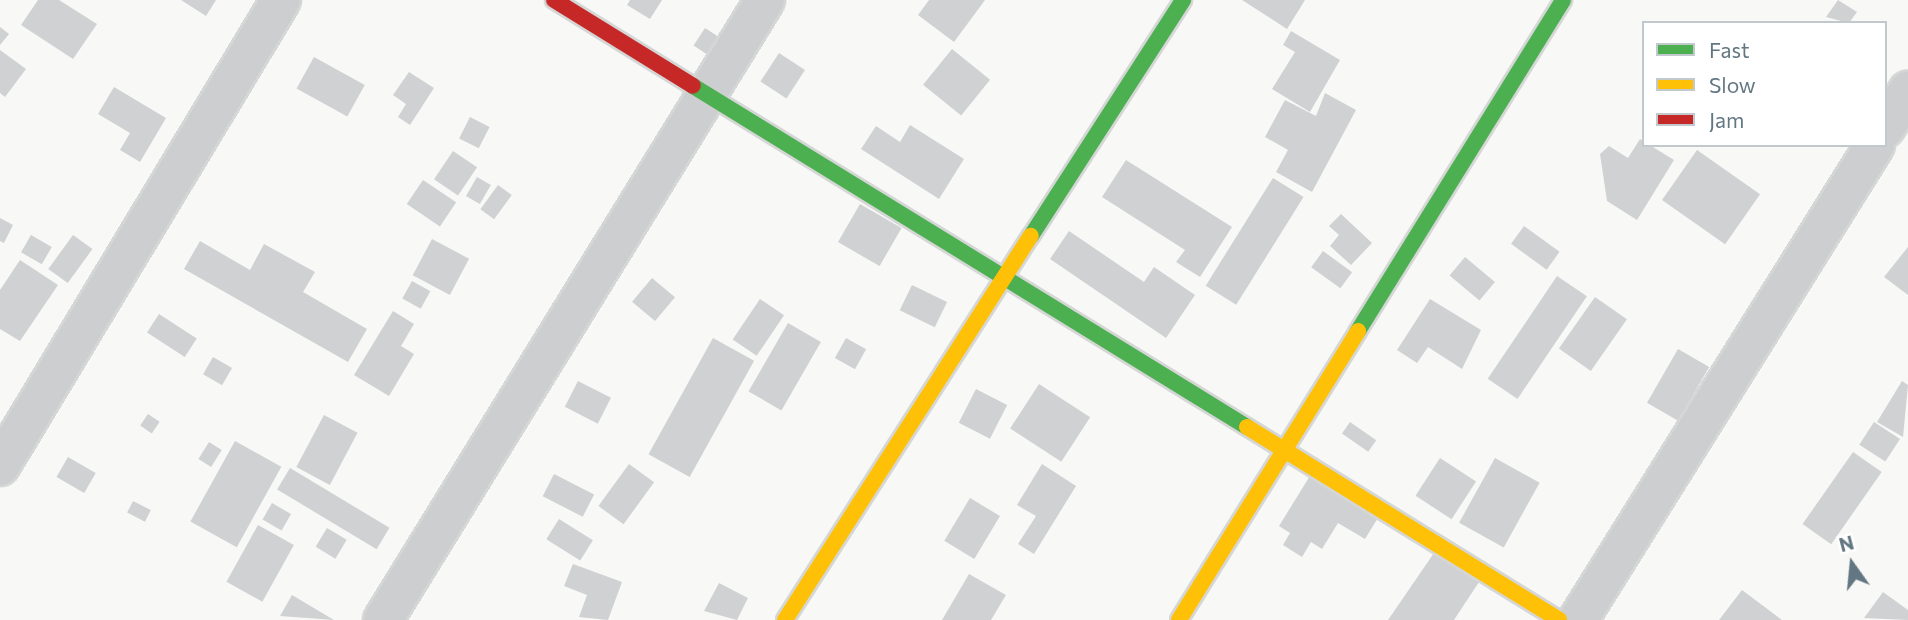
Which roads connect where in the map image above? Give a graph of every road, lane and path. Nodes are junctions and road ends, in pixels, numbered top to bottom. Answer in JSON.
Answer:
{"nodes":[{"id":1,"x":281,"y":0,"type":"edge"},
{"id":2,"x":555,"y":0,"type":"edge"},
{"id":3,"x":765,"y":0,"type":"edge"},
{"id":4,"x":1183,"y":0,"type":"edge"},
{"id":5,"x":1563,"y":0,"type":"edge"},
{"id":6,"x":1908,"y":91,"type":"edge"},
{"id":7,"x":706,"y":94,"type":"junction"},
{"id":8,"x":1887,"y":125,"type":"edge"},
{"id":9,"x":1874,"y":147,"type":"edge"},
{"id":10,"x":1005,"y":281,"type":"junction"},
{"id":11,"x":1284,"y":450,"type":"junction"},
{"id":12,"x":0,"y":466,"type":"edge"},
{"id":13,"x":383,"y":620,"type":"edge"},
{"id":14,"x":785,"y":620,"type":"edge"},
{"id":15,"x":1179,"y":620,"type":"edge"},
{"id":16,"x":1559,"y":620,"type":"edge"},
{"id":17,"x":1578,"y":620,"type":"edge"}],
"edges":[{"from":1,"to":12,"type":"street"},
{"from":2,"to":7,"type":"street"},
{"from":3,"to":7,"type":"street"},
{"from":4,"to":10,"type":"street"},
{"from":5,"to":11,"type":"street"},
{"from":6,"to":8,"type":"street"},
{"from":7,"to":10,"type":"street"},
{"from":7,"to":13,"type":"street"},
{"from":9,"to":17,"type":"street"},
{"from":10,"to":11,"type":"street"},
{"from":10,"to":14,"type":"street"},
{"from":11,"to":15,"type":"street"},
{"from":11,"to":16,"type":"street"}]}
